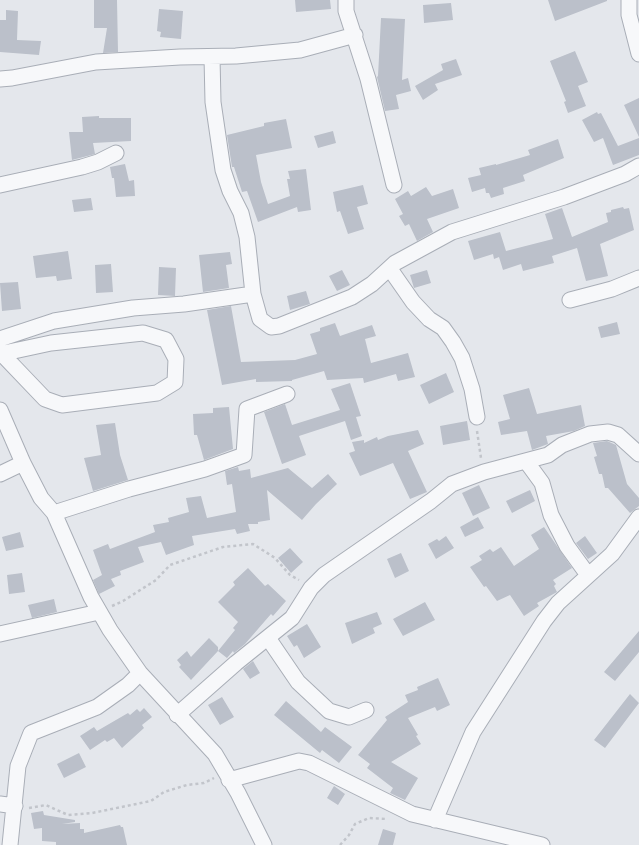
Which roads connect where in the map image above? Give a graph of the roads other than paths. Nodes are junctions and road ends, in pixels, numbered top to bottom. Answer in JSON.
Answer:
{"nodes":[{"id":1,"x":346,"y":0,"type":"edge"},
{"id":2,"x":629,"y":0,"type":"edge"},
{"id":3,"x":355,"y":35,"type":"junction"},
{"id":4,"x":639,"y":54,"type":"edge"},
{"id":5,"x":212,"y":57,"type":"junction"},
{"id":6,"x":0,"y":79,"type":"edge"},
{"id":7,"x":116,"y":153,"type":"dead end"},
{"id":8,"x":639,"y":166,"type":"edge"},
{"id":9,"x":0,"y":185,"type":"edge"},
{"id":10,"x":394,"y":185,"type":"dead end"},
{"id":11,"x":390,"y":269,"type":"junction"},
{"id":12,"x":639,"y":278,"type":"edge"},
{"id":13,"x":253,"y":294,"type":"junction"},
{"id":14,"x":570,"y":300,"type":"dead end"},
{"id":15,"x":1,"y":349,"type":"edge"},
{"id":16,"x":287,"y":394,"type":"dead end"},
{"id":17,"x":0,"y":410,"type":"edge"},
{"id":18,"x":477,"y":417,"type":"road end"},
{"id":19,"x":639,"y":454,"type":"edge"},
{"id":20,"x":526,"y":462,"type":"junction"},
{"id":21,"x":23,"y":463,"type":"junction"},
{"id":22,"x":0,"y":474,"type":"edge"},
{"id":23,"x":54,"y":513,"type":"junction"},
{"id":24,"x":639,"y":517,"type":"edge"},
{"id":25,"x":588,"y":576,"type":"junction"},
{"id":26,"x":100,"y":612,"type":"junction"},
{"id":27,"x":0,"y":634,"type":"edge"},
{"id":28,"x":268,"y":638,"type":"junction"},
{"id":29,"x":140,"y":673,"type":"junction"},
{"id":30,"x":366,"y":710,"type":"dead end"},
{"id":31,"x":177,"y":715,"type":"junction"},
{"id":32,"x":227,"y":776,"type":"junction"},
{"id":33,"x":0,"y":804,"type":"edge"},
{"id":34,"x":15,"y":806,"type":"junction"},
{"id":35,"x":435,"y":820,"type":"junction"},
{"id":36,"x":10,"y":845,"type":"edge"},
{"id":37,"x":264,"y":845,"type":"edge"},
{"id":38,"x":542,"y":845,"type":"edge"}],
"edges":[{"from":1,"to":3,"type":"street"},
{"from":2,"to":4,"type":"street"},
{"from":3,"to":5,"type":"street"},
{"from":3,"to":10,"type":"street"},
{"from":5,"to":6,"type":"street"},
{"from":5,"to":13,"type":"street"},
{"from":7,"to":9,"type":"street"},
{"from":8,"to":11,"type":"street"},
{"from":11,"to":13,"type":"street"},
{"from":11,"to":18,"type":"street"},
{"from":12,"to":14,"type":"street"},
{"from":13,"to":15,"type":"street"},
{"from":15,"to":15,"type":"street"},
{"from":16,"to":23,"type":"street"},
{"from":17,"to":21,"type":"street"},
{"from":19,"to":20,"type":"street"},
{"from":20,"to":25,"type":"street"},
{"from":20,"to":28,"type":"street"},
{"from":21,"to":22,"type":"street"},
{"from":21,"to":23,"type":"street"},
{"from":23,"to":26,"type":"street"},
{"from":24,"to":25,"type":"street"},
{"from":25,"to":35,"type":"street"},
{"from":26,"to":27,"type":"street"},
{"from":26,"to":29,"type":"street"},
{"from":28,"to":30,"type":"street"},
{"from":28,"to":31,"type":"street"},
{"from":29,"to":31,"type":"street"},
{"from":29,"to":34,"type":"street"},
{"from":31,"to":32,"type":"street"},
{"from":32,"to":35,"type":"street"},
{"from":32,"to":37,"type":"street"},
{"from":33,"to":34,"type":"street"},
{"from":34,"to":36,"type":"street"},
{"from":35,"to":38,"type":"street"}]}
